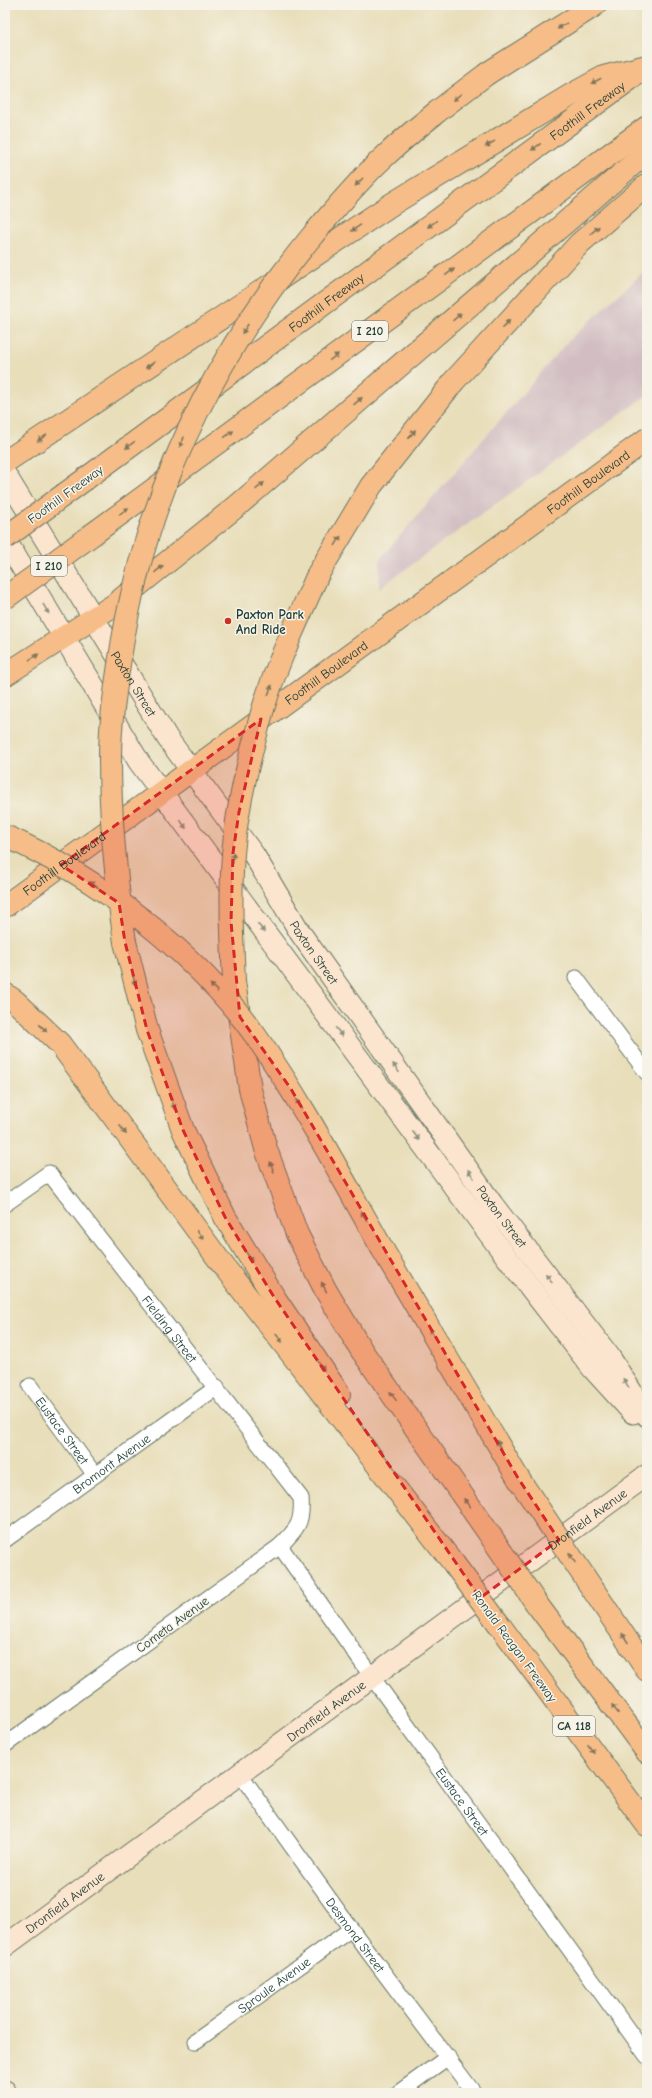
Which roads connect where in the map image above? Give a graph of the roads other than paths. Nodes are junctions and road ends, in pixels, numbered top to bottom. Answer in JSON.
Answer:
{"nodes":[{"id":1,"x":595,"y":5,"type":"edge"},
{"id":2,"x":647,"y":66,"type":"edge"},
{"id":3,"x":647,"y":127,"type":"edge"},
{"id":4,"x":647,"y":152,"type":"edge"},
{"id":5,"x":647,"y":185,"type":"edge"},
{"id":6,"x":647,"y":439,"type":"edge"},
{"id":7,"x":5,"y":462,"type":"edge"},
{"id":8,"x":5,"y":474,"type":"edge"},
{"id":9,"x":5,"y":539,"type":"edge"},
{"id":10,"x":5,"y":598,"type":"edge"},
{"id":11,"x":95,"y":618,"type":"junction"},
{"id":12,"x":64,"y":638,"type":"junction"},
{"id":13,"x":5,"y":675,"type":"edge"},
{"id":14,"x":191,"y":770,"type":"junction"},
{"id":15,"x":161,"y":792,"type":"junction"},
{"id":16,"x":5,"y":836,"type":"edge"},
{"id":17,"x":5,"y":906,"type":"edge"},
{"id":18,"x":576,"y":978,"type":"dead end"},
{"id":19,"x":10,"y":998,"type":"edge"},
{"id":20,"x":647,"y":1073,"type":"edge"},
{"id":21,"x":5,"y":1204,"type":"edge"},
{"id":22,"x":30,"y":1386,"type":"dead end"},
{"id":23,"x":217,"y":1387,"type":"junction"},
{"id":24,"x":647,"y":1416,"type":"edge"},
{"id":25,"x":647,"y":1428,"type":"edge"},
{"id":26,"x":95,"y":1475,"type":"junction"},
{"id":27,"x":647,"y":1475,"type":"edge"},
{"id":28,"x":291,"y":1485,"type":"joint"},
{"id":29,"x":5,"y":1540,"type":"edge"},
{"id":30,"x":280,"y":1546,"type":"junction"},
{"id":31,"x":454,"y":1564,"type":"junction"},
{"id":32,"x":647,"y":1670,"type":"edge"},
{"id":33,"x":372,"y":1678,"type":"junction"},
{"id":34,"x":5,"y":1745,"type":"edge"},
{"id":35,"x":647,"y":1752,"type":"edge"},
{"id":36,"x":240,"y":1774,"type":"junction"},
{"id":37,"x":647,"y":1825,"type":"edge"},
{"id":38,"x":351,"y":1929,"type":"junction"},
{"id":39,"x":5,"y":1946,"type":"edge"},
{"id":40,"x":196,"y":2041,"type":"dead end"},
{"id":41,"x":647,"y":2056,"type":"edge"},
{"id":42,"x":448,"y":2057,"type":"junction"},
{"id":43,"x":398,"y":2093,"type":"edge"},
{"id":44,"x":474,"y":2093,"type":"edge"}],
"edges":[{"from":1,"to":31,"type":"main road","one_way":true,"bridge":true},
{"from":2,"to":7,"type":"main road","one_way":true},
{"from":2,"to":9,"type":"main road","name":"Foothill Freeway","one_way":true,"bridge":true},
{"from":10,"to":3,"type":"main road","number":"I 210","one_way":true,"bridge":true},
{"from":11,"to":4,"type":"main road","one_way":true},
{"from":35,"to":5,"type":"main road","one_way":true,"bridge":true},
{"from":6,"to":14,"type":"main road","name":"Foothill Boulevard"},
{"from":8,"to":11,"type":"street","name":"Paxton Street"},
{"from":9,"to":12,"type":"street","name":"Paxton Street","one_way":true},
{"from":11,"to":12,"type":"main road"},
{"from":11,"to":14,"type":"street","name":"Paxton Street"},
{"from":13,"to":12,"type":"main road","one_way":true},
{"from":12,"to":15,"type":"street","name":"Paxton Street"},
{"from":14,"to":15,"type":"main road","name":"Foothill Boulevard"},
{"from":24,"to":14,"type":"street","name":"Paxton Street","one_way":true},
{"from":15,"to":17,"type":"main road","name":"Foothill Boulevard"},
{"from":15,"to":25,"type":"street","name":"Paxton Street","one_way":true},
{"from":32,"to":16,"type":"main road","one_way":true,"bridge":true},
{"from":18,"to":20,"type":"street"},
{"from":19,"to":31,"type":"main road","one_way":true},
{"from":21,"to":23,"type":"street","name":"Fielding Street"},
{"from":22,"to":26,"type":"street","name":"Eustace Street"},
{"from":23,"to":26,"type":"street","name":"Bromont Avenue"},
{"from":23,"to":28,"type":"street","name":"Fielding Street"},
{"from":26,"to":29,"type":"street","name":"Bromont Avenue"},
{"from":27,"to":33,"type":"street","name":"Dronfield Avenue"},
{"from":28,"to":30,"type":"street","name":"Cometa Avenue"},
{"from":30,"to":33,"type":"street","name":"Eustace Street"},
{"from":30,"to":34,"type":"street","name":"Cometa Avenue"},
{"from":31,"to":37,"type":"main road","name":"Ronald Reagan Freeway","number":"CA 118","one_way":true,"bridge":true},
{"from":33,"to":36,"type":"street","name":"Dronfield Avenue"},
{"from":33,"to":41,"type":"street","name":"Eustace Street"},
{"from":36,"to":38,"type":"street","name":"Desmond Street"},
{"from":36,"to":39,"type":"street","name":"Dronfield Avenue"},
{"from":38,"to":40,"type":"street","name":"Sproule Avenue"},
{"from":38,"to":42,"type":"street","name":"Desmond Street"},
{"from":42,"to":43,"type":"street"},
{"from":42,"to":44,"type":"street","name":"Desmond Street"}]}
